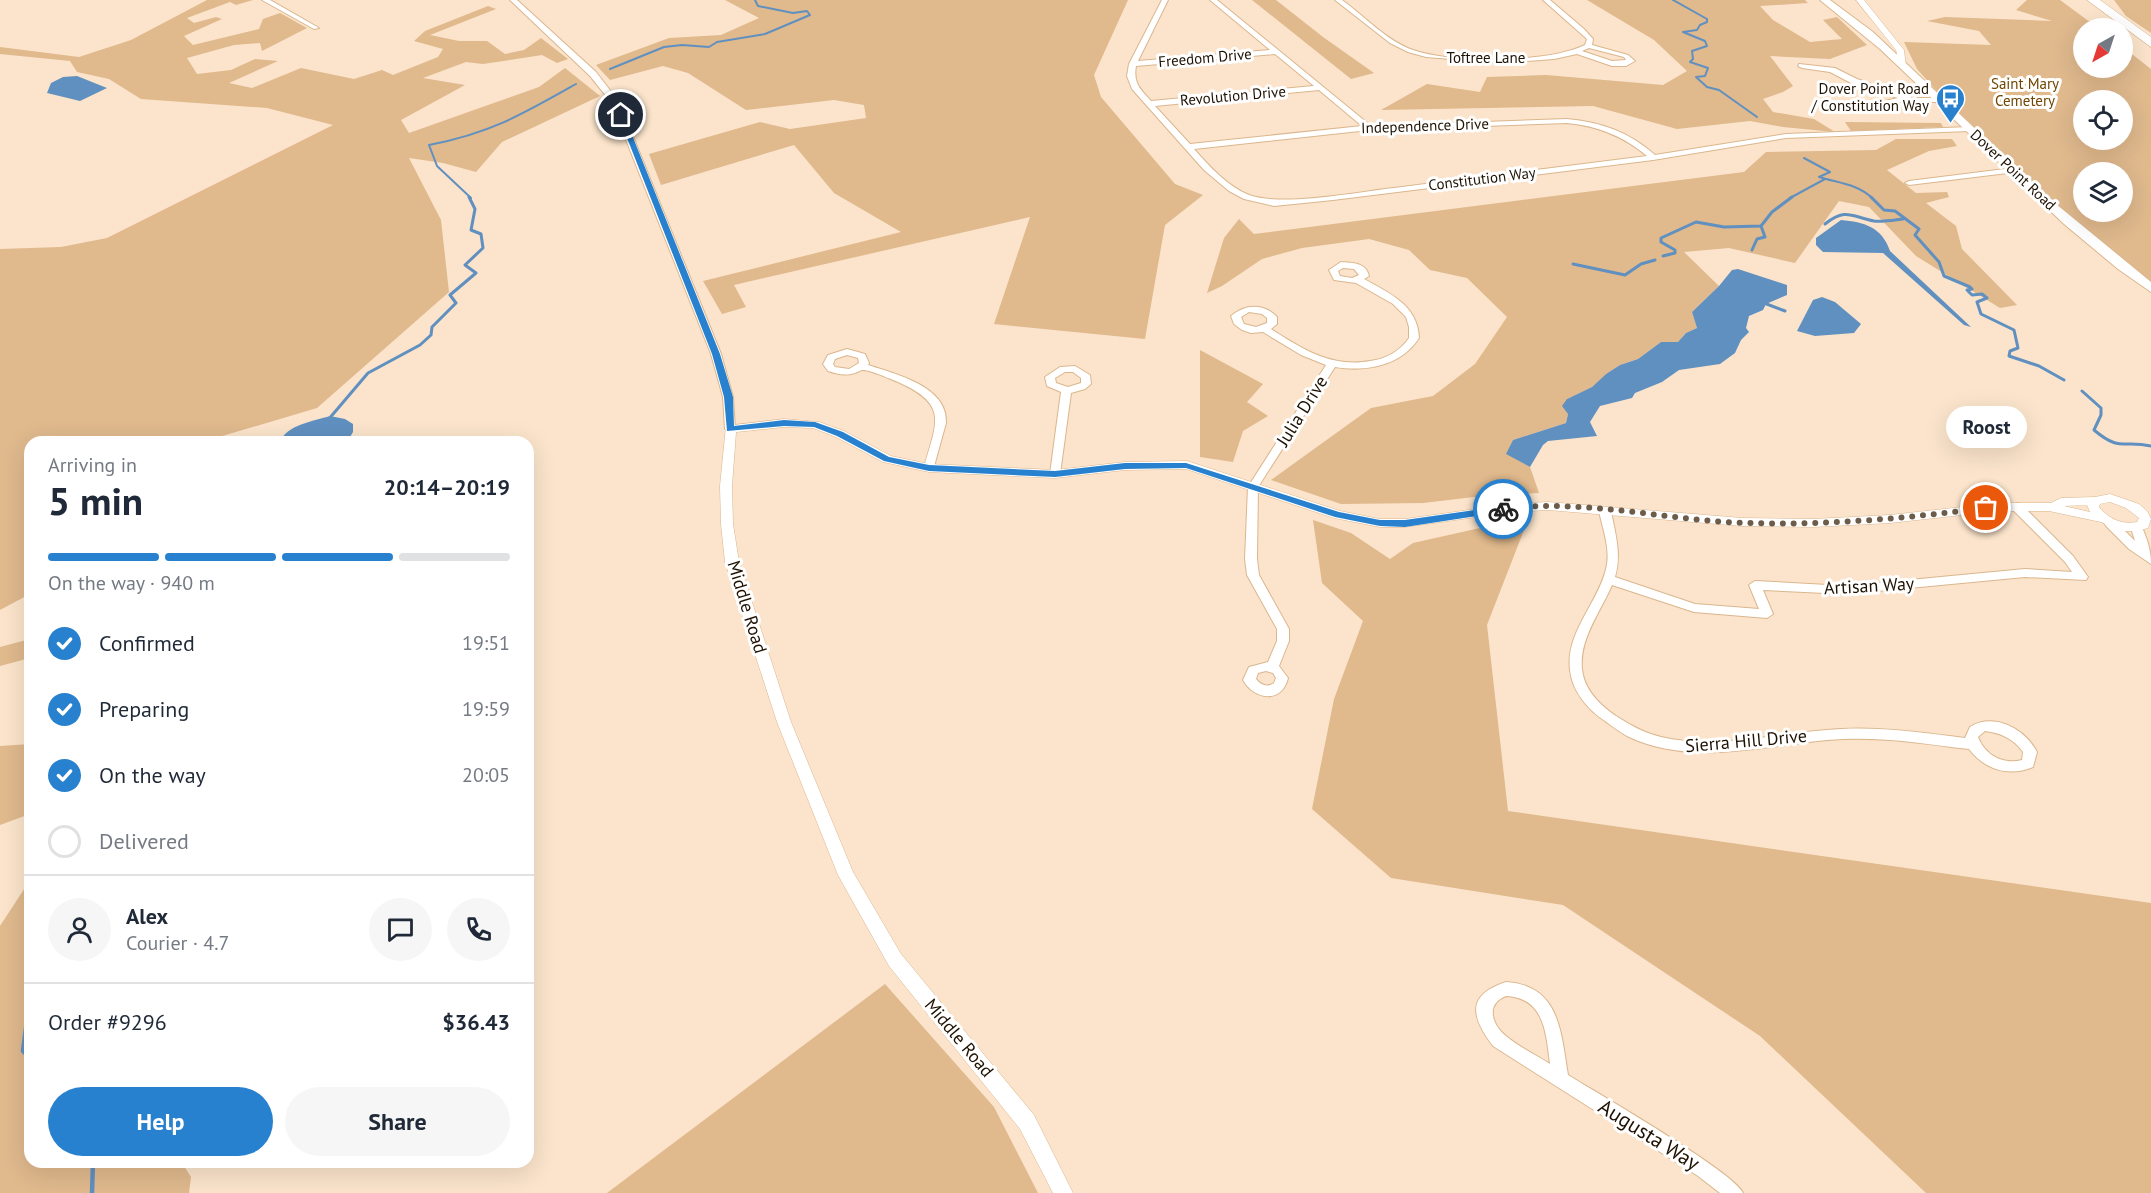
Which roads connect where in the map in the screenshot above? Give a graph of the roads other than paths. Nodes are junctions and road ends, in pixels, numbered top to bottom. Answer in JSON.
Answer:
{"nodes":[{"id":1,"x":265,"y":0,"type":"edge"},
{"id":2,"x":513,"y":0,"type":"edge"},
{"id":3,"x":1164,"y":0,"type":"edge"},
{"id":4,"x":1213,"y":0,"type":"edge"},
{"id":5,"x":1338,"y":0,"type":"edge"},
{"id":6,"x":1546,"y":0,"type":"edge"},
{"id":7,"x":1824,"y":0,"type":"edge"},
{"id":8,"x":1860,"y":0,"type":"edge"},
{"id":9,"x":2077,"y":0,"type":"edge"},
{"id":10,"x":2093,"y":0,"type":"edge"},
{"id":11,"x":2101,"y":18,"type":"edge"},
{"id":12,"x":316,"y":28,"type":"dead end"},
{"id":13,"x":2133,"y":43,"type":"edge"},
{"id":14,"x":2151,"y":43,"type":"edge"},
{"id":15,"x":1588,"y":46,"type":"junction"},
{"id":16,"x":1276,"y":52,"type":"junction"},
{"id":17,"x":1578,"y":52,"type":"junction"},
{"id":18,"x":2151,"y":57,"type":"edge"},
{"id":19,"x":1133,"y":64,"type":"junction"},
{"id":20,"x":1903,"y":65,"type":"junction"},
{"id":21,"x":1802,"y":66,"type":"dead end"},
{"id":22,"x":1319,"y":88,"type":"junction"},
{"id":23,"x":1910,"y":99,"type":"junction"},
{"id":24,"x":1938,"y":100,"type":"junction"},
{"id":25,"x":1148,"y":104,"type":"junction"},
{"id":26,"x":1835,"y":108,"type":"dead end"},
{"id":27,"x":1369,"y":128,"type":"junction"},
{"id":28,"x":1970,"y":129,"type":"junction"},
{"id":29,"x":1187,"y":147,"type":"junction"},
{"id":30,"x":1653,"y":158,"type":"junction"},
{"id":31,"x":2013,"y":170,"type":"junction"},
{"id":32,"x":1909,"y":183,"type":"dead end"},
{"id":33,"x":1358,"y":280,"type":"dead end"},
{"id":34,"x":2151,"y":288,"type":"edge"},
{"id":35,"x":1265,"y":329,"type":"dead end"},
{"id":36,"x":1331,"y":365,"type":"junction"},
{"id":37,"x":861,"y":366,"type":"dead end"},
{"id":38,"x":1066,"y":390,"type":"dead end"},
{"id":39,"x":730,"y":429,"type":"junction"},
{"id":40,"x":929,"y":468,"type":"junction"},
{"id":41,"x":1055,"y":474,"type":"junction"},
{"id":42,"x":1254,"y":487,"type":"junction"},
{"id":43,"x":2095,"y":501,"type":"junction"},
{"id":44,"x":2017,"y":507,"type":"junction"},
{"id":45,"x":2049,"y":507,"type":"junction"},
{"id":46,"x":1605,"y":511,"type":"junction"},
{"id":47,"x":2144,"y":520,"type":"edge"},
{"id":48,"x":2107,"y":521,"type":"junction"},
{"id":49,"x":2151,"y":555,"type":"edge"},
{"id":50,"x":2151,"y":560,"type":"edge"},
{"id":51,"x":1608,"y":579,"type":"junction"},
{"id":52,"x":1272,"y":668,"type":"dead end"},
{"id":53,"x":1973,"y":744,"type":"dead end"},
{"id":54,"x":1562,"y":1080,"type":"junction"},
{"id":55,"x":1063,"y":1193,"type":"edge"},
{"id":56,"x":1734,"y":1193,"type":"edge"}],
"edges":[{"from":1,"to":12,"type":"street"},
{"from":2,"to":39,"type":"street","name":"Middle Road"},
{"from":3,"to":19,"type":"street"},
{"from":4,"to":16,"type":"street"},
{"from":5,"to":17,"type":"street","name":"Toftree Lane"},
{"from":6,"to":15,"type":"street"},
{"from":7,"to":20,"type":"main road","name":"Dover Point Road"},
{"from":8,"to":20,"type":"street"},
{"from":9,"to":11,"type":"highway"},
{"from":10,"to":14,"type":"highway"},
{"from":13,"to":18,"type":"highway"},
{"from":15,"to":17,"type":"street","name":"Toftree Lane"},
{"from":15,"to":17,"type":"street","name":"Toftree Lane"},
{"from":16,"to":19,"type":"street","name":"Freedom Drive"},
{"from":16,"to":22,"type":"street"},
{"from":19,"to":25,"type":"street","name":"Constitution Way"},
{"from":20,"to":24,"type":"main road","name":"Dover Point Road"},
{"from":21,"to":23,"type":"street"},
{"from":22,"to":25,"type":"street","name":"Revolution Drive"},
{"from":22,"to":27,"type":"street"},
{"from":23,"to":24,"type":"street"},
{"from":23,"to":26,"type":"street"},
{"from":24,"to":28,"type":"main road","name":"Dover Point Road"},
{"from":25,"to":29,"type":"street","name":"Constitution Way"},
{"from":27,"to":29,"type":"street","name":"Independence Drive"},
{"from":27,"to":30,"type":"street","name":"Independence Drive"},
{"from":28,"to":30,"type":"street","name":"Constitution Way"},
{"from":28,"to":31,"type":"main road","name":"Dover Point Road"},
{"from":29,"to":30,"type":"street","name":"Constitution Way"},
{"from":31,"to":32,"type":"street"},
{"from":31,"to":34,"type":"main road","name":"Dover Point Road"},
{"from":33,"to":36,"type":"street","name":"Julia Drive"},
{"from":35,"to":36,"type":"street"},
{"from":36,"to":42,"type":"street","name":"Julia Drive"},
{"from":37,"to":40,"type":"street"},
{"from":38,"to":41,"type":"street"},
{"from":39,"to":40,"type":"street"},
{"from":39,"to":55,"type":"street","name":"Middle Road"},
{"from":40,"to":41,"type":"street"},
{"from":41,"to":42,"type":"street"},
{"from":42,"to":46,"type":"street"},
{"from":42,"to":52,"type":"street"},
{"from":43,"to":45,"type":"street"},
{"from":43,"to":47,"type":"street"},
{"from":43,"to":48,"type":"street"},
{"from":44,"to":45,"type":"street"},
{"from":44,"to":46,"type":"street"},
{"from":44,"to":51,"type":"street","name":"Artisan Way"},
{"from":45,"to":48,"type":"street"},
{"from":46,"to":51,"type":"street","name":"Sierra Hill Drive"},
{"from":47,"to":48,"type":"street"},
{"from":47,"to":49,"type":"street"},
{"from":48,"to":50,"type":"street"},
{"from":51,"to":53,"type":"street","name":"Sierra Hill Drive"},
{"from":54,"to":54,"type":"street","name":"Augusta Way"},
{"from":54,"to":56,"type":"street","name":"Augusta Way"}]}
